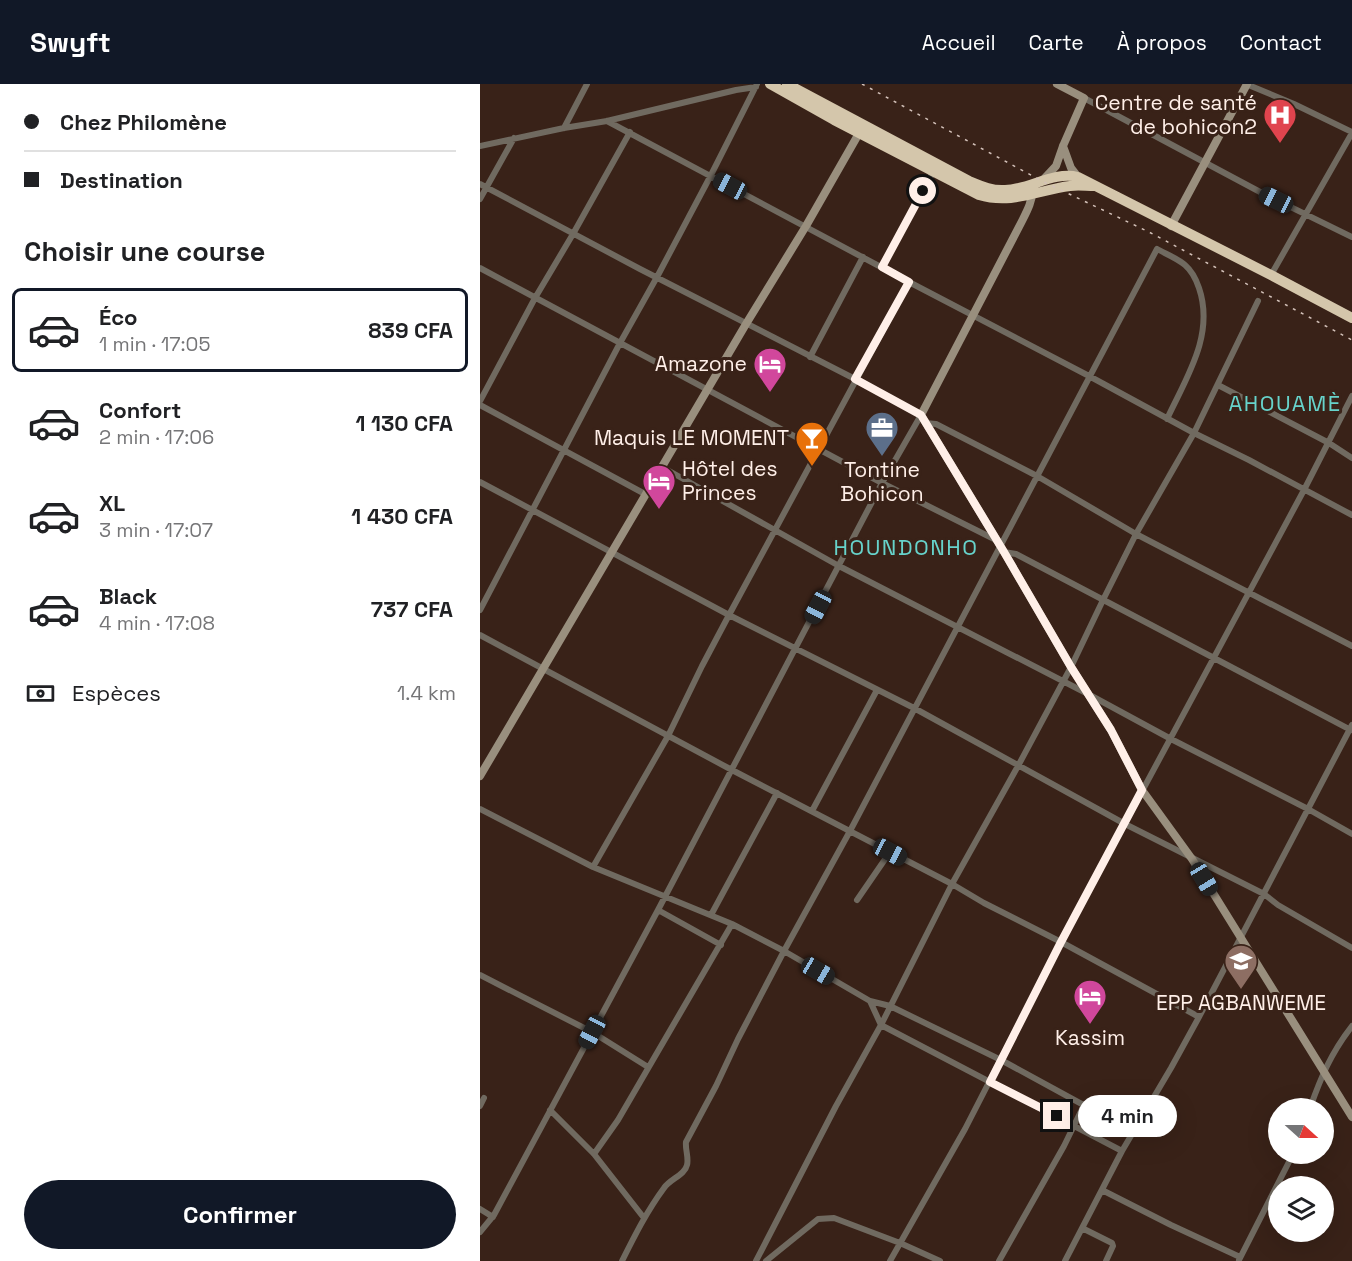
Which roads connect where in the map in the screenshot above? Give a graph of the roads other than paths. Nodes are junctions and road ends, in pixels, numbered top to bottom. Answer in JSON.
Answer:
{"nodes":[{"id":1,"x":587,"y":84,"type":"edge"},
{"id":2,"x":770,"y":84,"type":"edge"},
{"id":3,"x":787,"y":84,"type":"edge"},
{"id":4,"x":1057,"y":84,"type":"edge"},
{"id":5,"x":1247,"y":84,"type":"edge"},
{"id":6,"x":756,"y":85,"type":"edge"},
{"id":7,"x":1084,"y":98,"type":"junction"},
{"id":8,"x":607,"y":121,"type":"junction"},
{"id":9,"x":564,"y":128,"type":"junction"},
{"id":10,"x":861,"y":129,"type":"junction"},
{"id":11,"x":630,"y":132,"type":"junction"},
{"id":12,"x":1352,"y":133,"type":"edge"},
{"id":13,"x":514,"y":138,"type":"junction"},
{"id":14,"x":480,"y":146,"type":"edge"},
{"id":15,"x":1063,"y":146,"type":"junction"},
{"id":16,"x":1205,"y":162,"type":"junction"},
{"id":17,"x":933,"y":172,"type":"junction"},
{"id":18,"x":711,"y":175,"type":"junction"},
{"id":19,"x":1078,"y":177,"type":"junction"},
{"id":20,"x":1042,"y":181,"type":"junction"},
{"id":21,"x":483,"y":186,"type":"edge"},
{"id":22,"x":1097,"y":187,"type":"junction"},
{"id":23,"x":1031,"y":189,"type":"junction"},
{"id":24,"x":480,"y":199,"type":"edge"},
{"id":25,"x":1305,"y":215,"type":"junction"},
{"id":26,"x":806,"y":226,"type":"junction"},
{"id":27,"x":1171,"y":226,"type":"junction"},
{"id":28,"x":573,"y":234,"type":"junction"},
{"id":29,"x":1352,"y":237,"type":"edge"},
{"id":30,"x":863,"y":257,"type":"junction"},
{"id":31,"x":882,"y":267,"type":"junction"},
{"id":32,"x":480,"y":268,"type":"edge"},
{"id":33,"x":1271,"y":275,"type":"junction"},
{"id":34,"x":657,"y":277,"type":"junction"},
{"id":35,"x":909,"y":282,"type":"junction"},
{"id":36,"x":535,"y":298,"type":"junction"},
{"id":37,"x":1258,"y":301,"type":"dead end"},
{"id":38,"x":974,"y":315,"type":"junction"},
{"id":39,"x":1352,"y":318,"type":"edge"},
{"id":40,"x":746,"y":324,"type":"junction"},
{"id":41,"x":620,"y":343,"type":"junction"},
{"id":42,"x":810,"y":357,"type":"junction"},
{"id":43,"x":1089,"y":376,"type":"junction"},
{"id":44,"x":855,"y":379,"type":"junction"},
{"id":45,"x":1218,"y":385,"type":"junction"},
{"id":46,"x":707,"y":389,"type":"junction"},
{"id":47,"x":1352,"y":396,"type":"edge"},
{"id":48,"x":480,"y":403,"type":"edge"},
{"id":49,"x":1167,"y":418,"type":"junction"},
{"id":50,"x":923,"y":419,"type":"junction"},
{"id":51,"x":1194,"y":434,"type":"junction"},
{"id":52,"x":1329,"y":443,"type":"junction"},
{"id":53,"x":818,"y":448,"type":"junction"},
{"id":54,"x":564,"y":450,"type":"junction"},
{"id":55,"x":1352,"y":458,"type":"edge"},
{"id":56,"x":662,"y":467,"type":"junction"},
{"id":57,"x":1037,"y":476,"type":"junction"},
{"id":58,"x":480,"y":482,"type":"edge"},
{"id":59,"x":882,"y":483,"type":"junction"},
{"id":60,"x":1304,"y":489,"type":"junction"},
{"id":61,"x":645,"y":494,"type":"junction"},
{"id":62,"x":533,"y":510,"type":"junction"},
{"id":63,"x":1352,"y":515,"type":"edge"},
{"id":64,"x":774,"y":530,"type":"junction"},
{"id":65,"x":1136,"y":534,"type":"junction"},
{"id":66,"x":1000,"y":546,"type":"junction"},
{"id":67,"x":611,"y":552,"type":"junction"},
{"id":68,"x":839,"y":566,"type":"junction"},
{"id":69,"x":1249,"y":591,"type":"junction"},
{"id":70,"x":1103,"y":600,"type":"junction"},
{"id":71,"x":480,"y":610,"type":"edge"},
{"id":72,"x":729,"y":615,"type":"junction"},
{"id":73,"x":957,"y":627,"type":"junction"},
{"id":74,"x":480,"y":635,"type":"edge"},
{"id":75,"x":1352,"y":646,"type":"edge"},
{"id":76,"x":796,"y":649,"type":"junction"},
{"id":77,"x":1214,"y":657,"type":"junction"},
{"id":78,"x":1071,"y":667,"type":"junction"},
{"id":79,"x":543,"y":668,"type":"junction"},
{"id":80,"x":1062,"y":682,"type":"junction"},
{"id":81,"x":877,"y":690,"type":"junction"},
{"id":82,"x":1088,"y":694,"type":"junction"},
{"id":83,"x":914,"y":708,"type":"junction"},
{"id":84,"x":1351,"y":728,"type":"edge"},
{"id":85,"x":668,"y":736,"type":"junction"},
{"id":86,"x":1171,"y":739,"type":"junction"},
{"id":87,"x":1018,"y":766,"type":"junction"},
{"id":88,"x":732,"y":770,"type":"junction"},
{"id":89,"x":480,"y":776,"type":"edge"},
{"id":90,"x":1142,"y":790,"type":"junction"},
{"id":91,"x":777,"y":793,"type":"junction"},
{"id":92,"x":480,"y":809,"type":"edge"},
{"id":93,"x":1308,"y":809,"type":"junction"},
{"id":94,"x":812,"y":811,"type":"junction"},
{"id":95,"x":1125,"y":824,"type":"junction"},
{"id":96,"x":850,"y":831,"type":"junction"},
{"id":97,"x":1352,"y":834,"type":"edge"},
{"id":98,"x":890,"y":852,"type":"junction"},
{"id":99,"x":1192,"y":859,"type":"junction"},
{"id":100,"x":592,"y":867,"type":"junction"},
{"id":101,"x":952,"y":885,"type":"junction"},
{"id":102,"x":1264,"y":894,"type":"junction"},
{"id":103,"x":664,"y":898,"type":"junction"},
{"id":104,"x":857,"y":900,"type":"dead end"},
{"id":105,"x":658,"y":910,"type":"junction"},
{"id":106,"x":711,"y":915,"type":"junction"},
{"id":107,"x":732,"y":924,"type":"junction"},
{"id":108,"x":1240,"y":939,"type":"junction"},
{"id":109,"x":1061,"y":942,"type":"junction"},
{"id":110,"x":721,"y":945,"type":"junction"},
{"id":111,"x":1352,"y":948,"type":"edge"},
{"id":112,"x":784,"y":951,"type":"junction"},
{"id":113,"x":480,"y":975,"type":"edge"},
{"id":114,"x":870,"y":1001,"type":"junction"},
{"id":115,"x":890,"y":1006,"type":"junction"},
{"id":116,"x":1199,"y":1017,"type":"junction"},
{"id":117,"x":881,"y":1025,"type":"junction"},
{"id":118,"x":1352,"y":1026,"type":"edge"},
{"id":119,"x":592,"y":1032,"type":"junction"},
{"id":120,"x":1001,"y":1060,"type":"junction"},
{"id":121,"x":648,"y":1067,"type":"junction"},
{"id":122,"x":1323,"y":1072,"type":"junction"},
{"id":123,"x":990,"y":1082,"type":"junction"},
{"id":124,"x":484,"y":1098,"type":"dead end"},
{"id":125,"x":1314,"y":1098,"type":"edge"},
{"id":126,"x":1084,"y":1105,"type":"junction"},
{"id":127,"x":480,"y":1106,"type":"edge"},
{"id":128,"x":550,"y":1110,"type":"junction"},
{"id":129,"x":1352,"y":1118,"type":"edge"},
{"id":130,"x":1073,"y":1125,"type":"junction"},
{"id":131,"x":1133,"y":1132,"type":"junction"},
{"id":132,"x":1122,"y":1151,"type":"junction"},
{"id":133,"x":594,"y":1154,"type":"junction"},
{"id":134,"x":1288,"y":1164,"type":"edge"},
{"id":135,"x":1102,"y":1190,"type":"junction"},
{"id":136,"x":480,"y":1209,"type":"edge"},
{"id":137,"x":493,"y":1216,"type":"junction"},
{"id":138,"x":644,"y":1218,"type":"junction"},
{"id":139,"x":1082,"y":1228,"type":"junction"},
{"id":140,"x":480,"y":1232,"type":"edge"},
{"id":141,"x":900,"y":1243,"type":"junction"},
{"id":142,"x":1239,"y":1259,"type":"edge"},
{"id":143,"x":622,"y":1261,"type":"edge"},
{"id":144,"x":756,"y":1261,"type":"edge"},
{"id":145,"x":766,"y":1261,"type":"edge"},
{"id":146,"x":890,"y":1261,"type":"edge"},
{"id":147,"x":940,"y":1261,"type":"edge"},
{"id":148,"x":999,"y":1261,"type":"edge"},
{"id":149,"x":1065,"y":1261,"type":"edge"},
{"id":150,"x":1106,"y":1261,"type":"edge"}],
"edges":[{"from":1,"to":9,"type":"street"},
{"from":2,"to":10,"type":"highway"},
{"from":3,"to":10,"type":"highway"},
{"from":4,"to":7,"type":"main road"},
{"from":5,"to":12,"type":"street"},
{"from":5,"to":16,"type":"main road"},
{"from":6,"to":8,"type":"street"},
{"from":6,"to":18,"type":"street"},
{"from":7,"to":15,"type":"main road"},
{"from":7,"to":16,"type":"street"},
{"from":8,"to":9,"type":"street"},
{"from":8,"to":11,"type":"street"},
{"from":9,"to":13,"type":"street"},
{"from":10,"to":17,"type":"highway"},
{"from":10,"to":23,"type":"highway"},
{"from":10,"to":26,"type":"main road"},
{"from":11,"to":18,"type":"street"},
{"from":11,"to":28,"type":"street"},
{"from":12,"to":25,"type":"street"},
{"from":13,"to":14,"type":"street"},
{"from":13,"to":21,"type":"street"},
{"from":15,"to":19,"type":"main road"},
{"from":15,"to":20,"type":"main road"},
{"from":16,"to":25,"type":"street"},
{"from":16,"to":27,"type":"main road"},
{"from":17,"to":23,"type":"highway"},
{"from":17,"to":31,"type":"street"},
{"from":18,"to":26,"type":"street"},
{"from":18,"to":34,"type":"street"},
{"from":19,"to":20,"type":"highway"},
{"from":19,"to":22,"type":"highway"},
{"from":20,"to":23,"type":"highway"},
{"from":21,"to":24,"type":"street"},
{"from":21,"to":28,"type":"street"},
{"from":22,"to":23,"type":"highway"},
{"from":22,"to":27,"type":"highway"},
{"from":23,"to":38,"type":"main road"},
{"from":25,"to":29,"type":"street"},
{"from":25,"to":33,"type":"street"},
{"from":26,"to":30,"type":"street"},
{"from":26,"to":40,"type":"main road"},
{"from":27,"to":33,"type":"highway"},
{"from":28,"to":34,"type":"street"},
{"from":28,"to":36,"type":"street"},
{"from":30,"to":31,"type":"street"},
{"from":30,"to":42,"type":"street"},
{"from":31,"to":35,"type":"street"},
{"from":32,"to":36,"type":"street"},
{"from":33,"to":39,"type":"highway"},
{"from":34,"to":40,"type":"street"},
{"from":34,"to":41,"type":"street"},
{"from":35,"to":38,"type":"street"},
{"from":35,"to":44,"type":"street"},
{"from":36,"to":41,"type":"street"},
{"from":36,"to":48,"type":"street"},
{"from":37,"to":45,"type":"street"},
{"from":38,"to":43,"type":"street"},
{"from":38,"to":50,"type":"main road"},
{"from":40,"to":42,"type":"street"},
{"from":40,"to":46,"type":"main road"},
{"from":41,"to":46,"type":"street"},
{"from":41,"to":54,"type":"street"},
{"from":42,"to":44,"type":"street"},
{"from":43,"to":49,"type":"street"},
{"from":43,"to":49,"type":"street"},
{"from":43,"to":57,"type":"street"},
{"from":44,"to":50,"type":"street"},
{"from":44,"to":53,"type":"street"},
{"from":45,"to":51,"type":"street"},
{"from":45,"to":52,"type":"street"},
{"from":46,"to":53,"type":"street"},
{"from":46,"to":56,"type":"main road"},
{"from":47,"to":52,"type":"street"},
{"from":48,"to":54,"type":"street"},
{"from":49,"to":51,"type":"street"},
{"from":50,"to":57,"type":"street"},
{"from":50,"to":59,"type":"street"},
{"from":50,"to":66,"type":"main road"},
{"from":51,"to":60,"type":"street"},
{"from":51,"to":65,"type":"street"},
{"from":52,"to":55,"type":"street"},
{"from":52,"to":60,"type":"street"},
{"from":53,"to":59,"type":"street"},
{"from":53,"to":64,"type":"street"},
{"from":54,"to":61,"type":"street"},
{"from":54,"to":62,"type":"street"},
{"from":56,"to":61,"type":"main road"},
{"from":56,"to":64,"type":"street"},
{"from":57,"to":65,"type":"street"},
{"from":57,"to":66,"type":"street"},
{"from":58,"to":62,"type":"street"},
{"from":59,"to":66,"type":"street"},
{"from":59,"to":68,"type":"street"},
{"from":60,"to":63,"type":"street"},
{"from":60,"to":69,"type":"street"},
{"from":61,"to":67,"type":"main road"},
{"from":62,"to":67,"type":"street"},
{"from":62,"to":71,"type":"street"},
{"from":64,"to":68,"type":"street"},
{"from":64,"to":72,"type":"street"},
{"from":65,"to":69,"type":"street"},
{"from":65,"to":70,"type":"street"},
{"from":66,"to":70,"type":"street"},
{"from":66,"to":73,"type":"street"},
{"from":66,"to":78,"type":"main road"},
{"from":67,"to":72,"type":"street"},
{"from":67,"to":79,"type":"main road"},
{"from":68,"to":73,"type":"street"},
{"from":68,"to":76,"type":"street"},
{"from":69,"to":75,"type":"street"},
{"from":69,"to":77,"type":"street"},
{"from":70,"to":77,"type":"street"},
{"from":70,"to":78,"type":"street"},
{"from":72,"to":76,"type":"street"},
{"from":72,"to":85,"type":"street"},
{"from":73,"to":80,"type":"street"},
{"from":73,"to":83,"type":"street"},
{"from":74,"to":79,"type":"street"},
{"from":76,"to":81,"type":"street"},
{"from":76,"to":88,"type":"street"},
{"from":77,"to":84,"type":"street"},
{"from":77,"to":86,"type":"street"},
{"from":78,"to":80,"type":"street"},
{"from":78,"to":82,"type":"main road"},
{"from":79,"to":85,"type":"street"},
{"from":79,"to":89,"type":"main road"},
{"from":80,"to":82,"type":"street"},
{"from":80,"to":87,"type":"street"},
{"from":81,"to":83,"type":"street"},
{"from":81,"to":94,"type":"street"},
{"from":82,"to":86,"type":"street"},
{"from":82,"to":90,"type":"main road"},
{"from":83,"to":87,"type":"street"},
{"from":83,"to":96,"type":"street"},
{"from":84,"to":93,"type":"street"},
{"from":85,"to":88,"type":"street"},
{"from":85,"to":100,"type":"street"},
{"from":86,"to":90,"type":"street"},
{"from":86,"to":93,"type":"street"},
{"from":87,"to":95,"type":"street"},
{"from":87,"to":101,"type":"street"},
{"from":88,"to":91,"type":"street"},
{"from":88,"to":103,"type":"street"},
{"from":90,"to":95,"type":"street"},
{"from":90,"to":99,"type":"main road"},
{"from":91,"to":94,"type":"street"},
{"from":91,"to":106,"type":"street"},
{"from":92,"to":100,"type":"street"},
{"from":93,"to":97,"type":"street"},
{"from":93,"to":102,"type":"street"},
{"from":94,"to":96,"type":"street"},
{"from":95,"to":99,"type":"street"},
{"from":95,"to":109,"type":"street"},
{"from":96,"to":98,"type":"street"},
{"from":96,"to":112,"type":"street"},
{"from":98,"to":101,"type":"street"},
{"from":98,"to":104,"type":"street"},
{"from":99,"to":102,"type":"street"},
{"from":99,"to":108,"type":"main road"},
{"from":100,"to":103,"type":"street"},
{"from":101,"to":109,"type":"street"},
{"from":101,"to":115,"type":"street"},
{"from":102,"to":108,"type":"street"},
{"from":102,"to":111,"type":"street"},
{"from":103,"to":105,"type":"street"},
{"from":103,"to":106,"type":"street"},
{"from":105,"to":110,"type":"street"},
{"from":105,"to":119,"type":"street"},
{"from":106,"to":107,"type":"street"},
{"from":107,"to":110,"type":"street"},
{"from":107,"to":112,"type":"street"},
{"from":108,"to":116,"type":"street"},
{"from":108,"to":122,"type":"main road"},
{"from":109,"to":116,"type":"street"},
{"from":109,"to":120,"type":"street"},
{"from":110,"to":121,"type":"street"},
{"from":112,"to":114,"type":"street"},
{"from":112,"to":138,"type":"street"},
{"from":113,"to":119,"type":"street"},
{"from":114,"to":115,"type":"street"},
{"from":114,"to":117,"type":"street"},
{"from":115,"to":117,"type":"street"},
{"from":115,"to":120,"type":"street"},
{"from":116,"to":131,"type":"street"},
{"from":117,"to":123,"type":"street"},
{"from":117,"to":144,"type":"street"},
{"from":118,"to":122,"type":"street"},
{"from":119,"to":121,"type":"street"},
{"from":119,"to":128,"type":"street"},
{"from":120,"to":123,"type":"street"},
{"from":120,"to":126,"type":"street"},
{"from":121,"to":133,"type":"street"},
{"from":122,"to":125,"type":"street"},
{"from":122,"to":129,"type":"main road"},
{"from":123,"to":130,"type":"street"},
{"from":123,"to":141,"type":"street"},
{"from":124,"to":127,"type":"street"},
{"from":126,"to":130,"type":"street"},
{"from":126,"to":131,"type":"street"},
{"from":128,"to":133,"type":"street"},
{"from":128,"to":137,"type":"street"},
{"from":130,"to":132,"type":"street"},
{"from":130,"to":148,"type":"street"},
{"from":131,"to":132,"type":"street"},
{"from":132,"to":135,"type":"street"},
{"from":133,"to":138,"type":"street"},
{"from":134,"to":142,"type":"street"},
{"from":135,"to":139,"type":"street"},
{"from":135,"to":142,"type":"street"},
{"from":136,"to":137,"type":"street"},
{"from":137,"to":140,"type":"street"},
{"from":138,"to":143,"type":"street"},
{"from":139,"to":149,"type":"street"},
{"from":139,"to":150,"type":"street"},
{"from":141,"to":145,"type":"street"},
{"from":141,"to":146,"type":"street"},
{"from":141,"to":147,"type":"street"}]}
